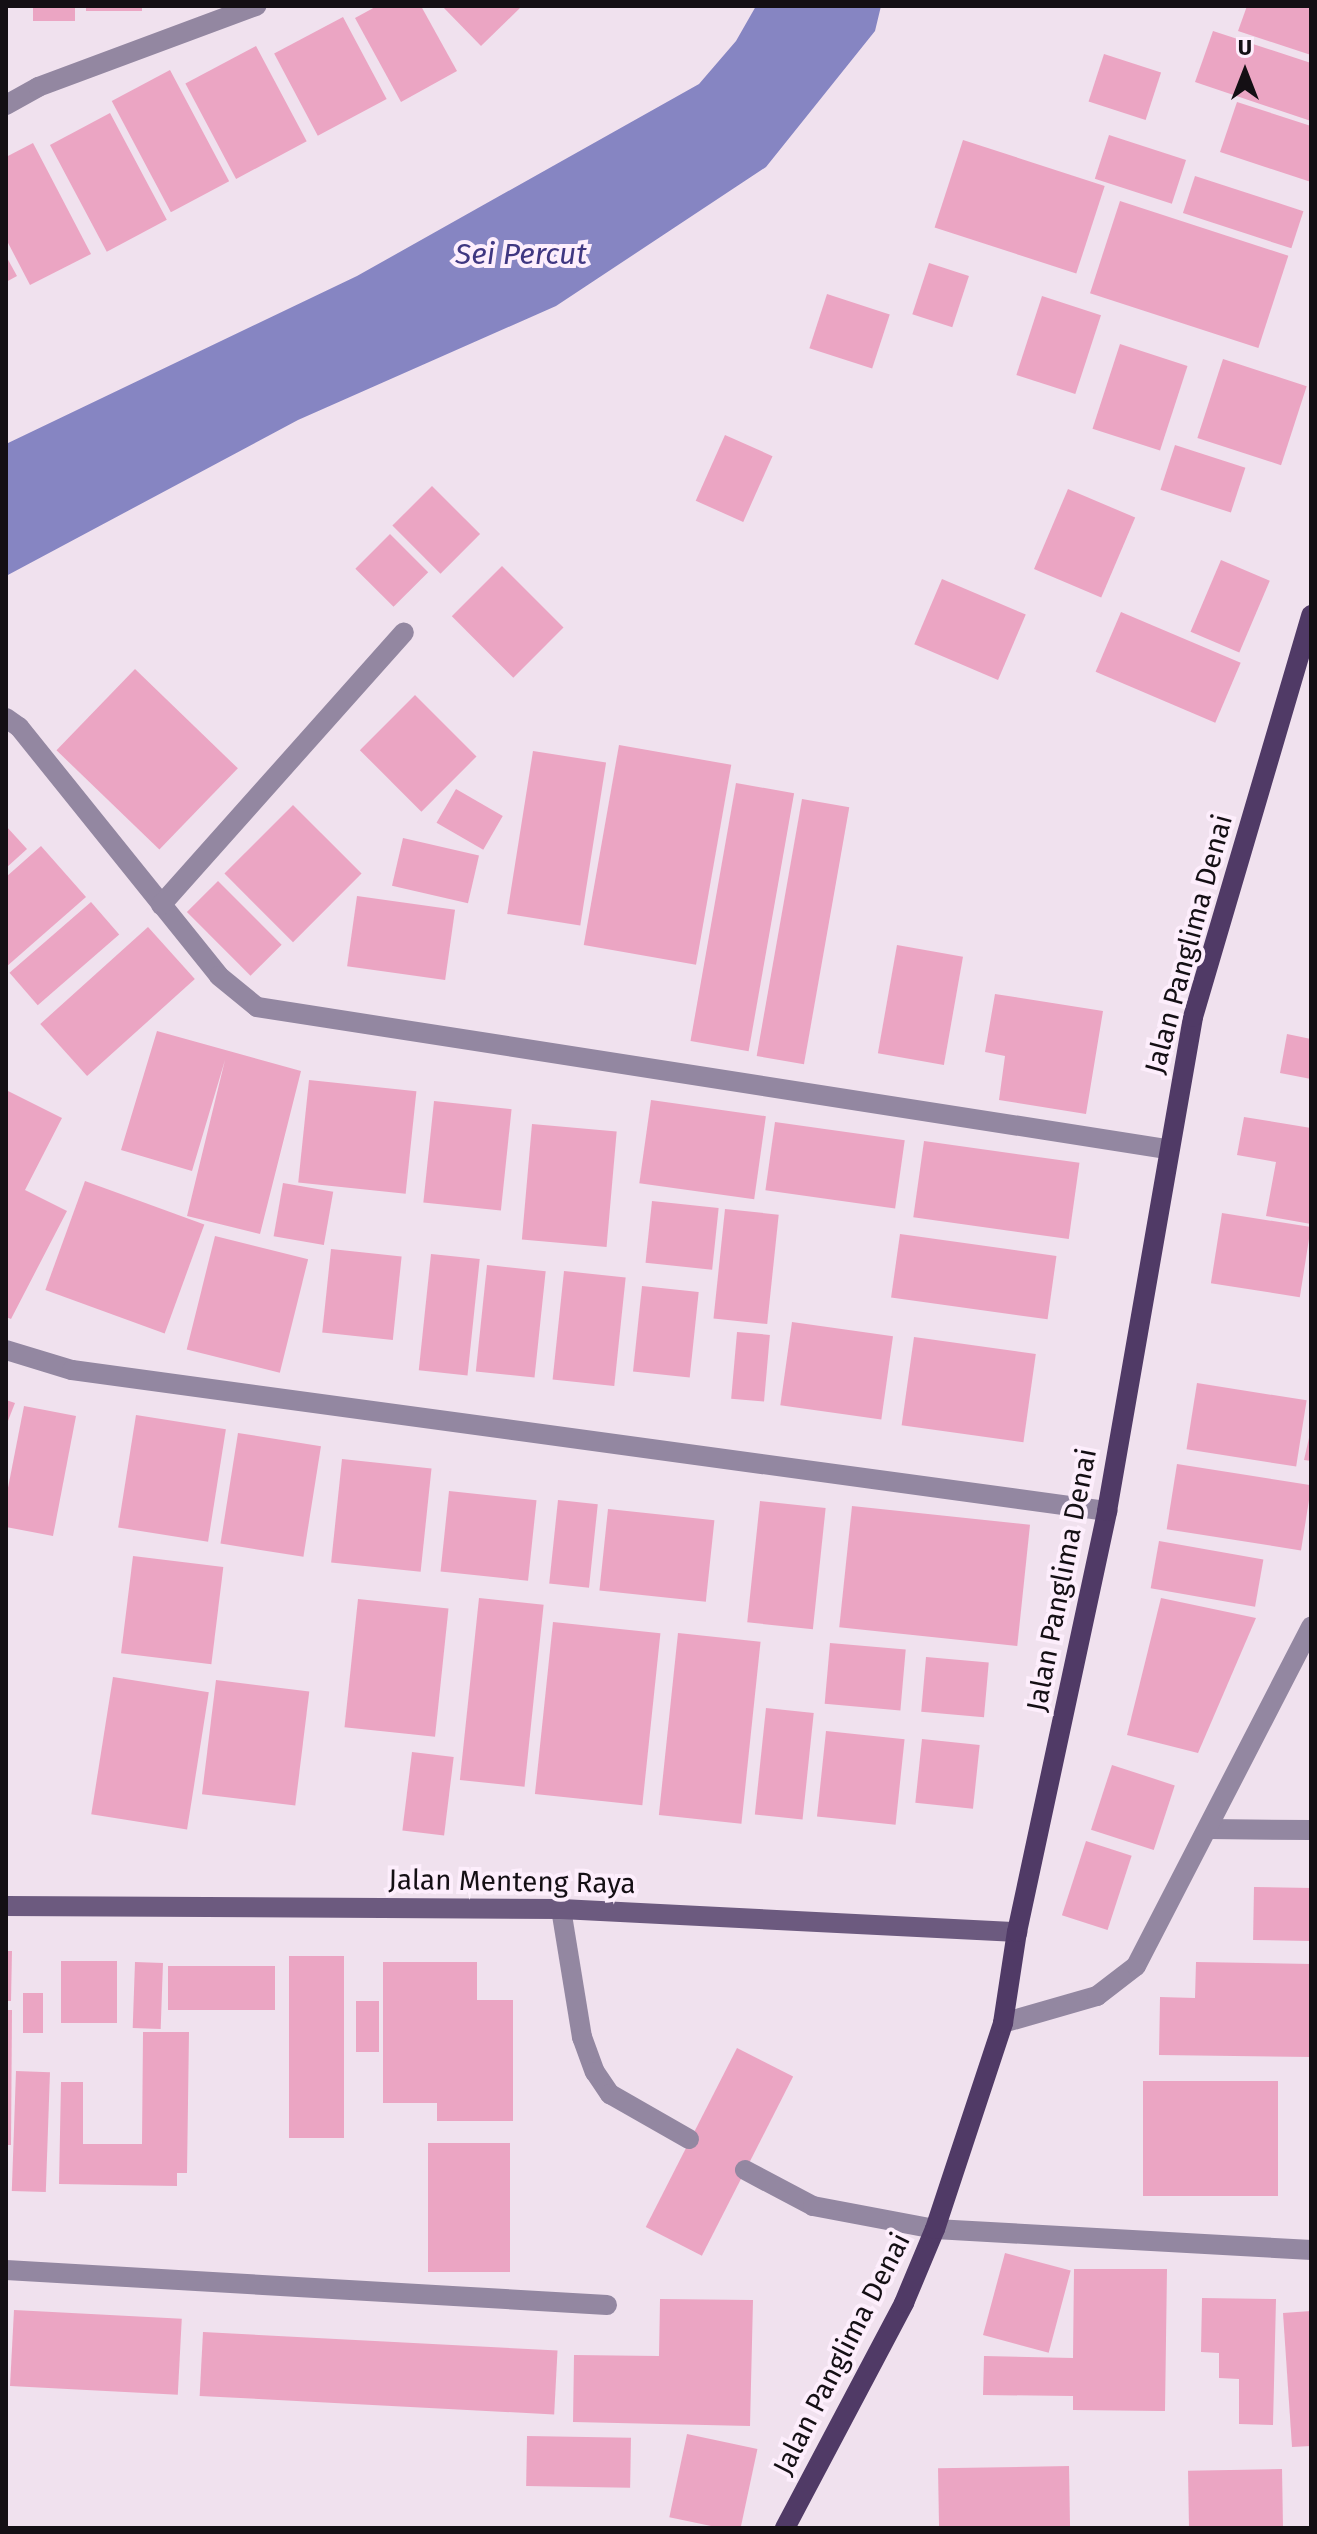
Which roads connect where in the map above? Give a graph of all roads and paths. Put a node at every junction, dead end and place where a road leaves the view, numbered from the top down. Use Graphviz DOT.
graph roads {
  1 [pos="256,6"];
  2 [pos="6,105"];
  3 [pos="1311,615"];
  4 [pos="404,632"];
  5 [pos="6,718"];
  6 [pos="161,905"];
  7 [pos="1167,1149"];
  8 [pos="6,1350"];
  9 [pos="1107,1511"];
  10 [pos="1311,1627"];
  11 [pos="1208,1829"];
  12 [pos="1311,1830"];
  13 [pos="6,1906"];
  14 [pos="561,1909"];
  15 [pos="1017,1932"];
  16 [pos="1003,2023"];
  17 [pos="689,2139"];
  18 [pos="745,2170"];
  19 [pos="935,2229"];
  20 [pos="1311,2250"];
  21 [pos="6,2270"];
  22 [pos="607,2305"];
  23 [pos="785,2528"];
  1 -- 2 [label="street"];
  3 -- 7 [label="main road, Jalan Panglima Denai"];
  4 -- 6 [label="street"];
  5 -- 6 [label="street"];
  6 -- 7 [label="street"];
  7 -- 9 [label="main road, Jalan Panglima Denai"];
  8 -- 9 [label="street"];
  9 -- 15 [label="main road, Jalan Panglima Denai"];
  10 -- 11 [label="street"];
  11 -- 12 [label="street"];
  11 -- 16 [label="street"];
  13 -- 14 [label="street, Jalan Menteng Raya"];
  14 -- 15 [label="street, Jalan Menteng Raya"];
  14 -- 17 [label="street"];
  15 -- 16 [label="main road, Jalan Panglima Denai"];
  16 -- 19 [label="main road, Jalan Panglima Denai"];
  18 -- 19 [label="street"];
  19 -- 20 [label="street"];
  19 -- 23 [label="main road, Jalan Panglima Denai"];
  21 -- 22 [label="street"];
}
